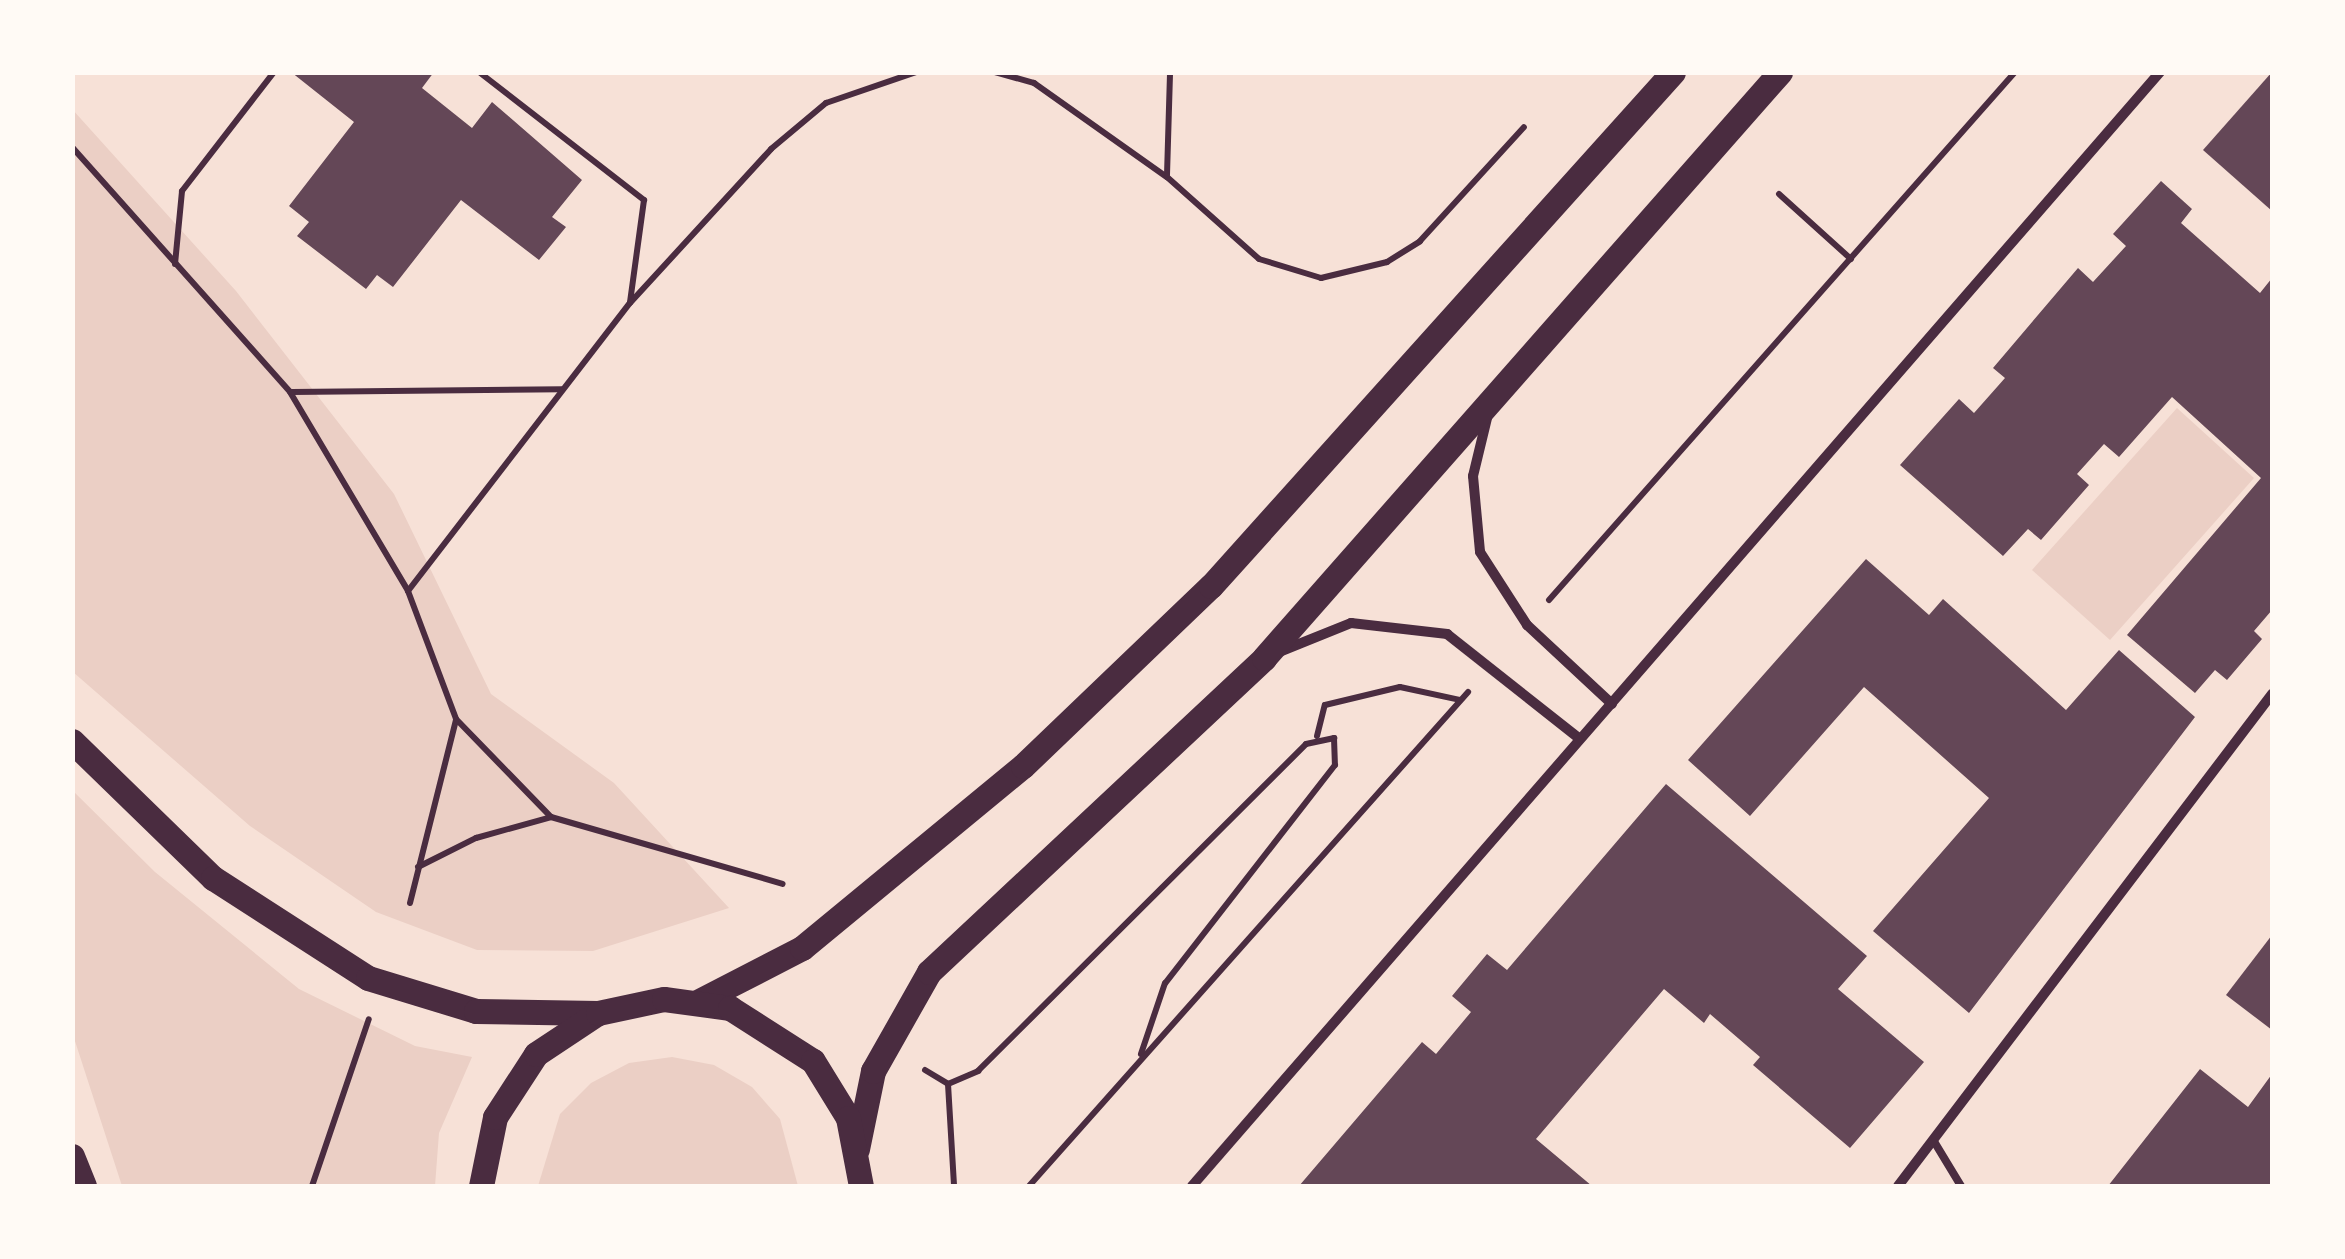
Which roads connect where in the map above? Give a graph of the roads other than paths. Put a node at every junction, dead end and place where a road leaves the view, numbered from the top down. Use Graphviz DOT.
graph roads {
  1 [pos="1672,72"];
  2 [pos="1780,72"];
  3 [pos="2160,72"];
  4 [pos="1490,409"];
  5 [pos="1264,658"];
  6 [pos="2272,694"];
  7 [pos="1612,704"];
  8 [pos="1580,740"];
  9 [pos="72,741"];
  10 [pos="698,1000"];
  11 [pos="598,1014"];
  12 [pos="1935,1143"];
  13 [pos="857,1149"];
  14 [pos="72,1156"];
  15 [pos="84,1186"];
  16 [pos="481,1186"];
  17 [pos="861,1186"];
  18 [pos="1192,1186"];
  19 [pos="1898,1186"];
  20 [pos="1961,1186"];
  1 -- 10 [label="main road"];
  2 -- 4 [label="main road"];
  3 -- 7 [label="street"];
  4 -- 5 [label="main road"];
  4 -- 7 [label="street"];
  5 -- 8 [label="street"];
  5 -- 13 [label="main road"];
  6 -- 12 [label="street"];
  7 -- 8 [label="street"];
  8 -- 18 [label="street"];
  9 -- 11 [label="main road"];
  10 -- 11 [label="main road"];
  10 -- 13 [label="main road"];
  11 -- 16 [label="main road"];
  12 -- 19 [label="street"];
  12 -- 20 [label="lane"];
  13 -- 17 [label="main road"];
  14 -- 15 [label="main road"];
}
